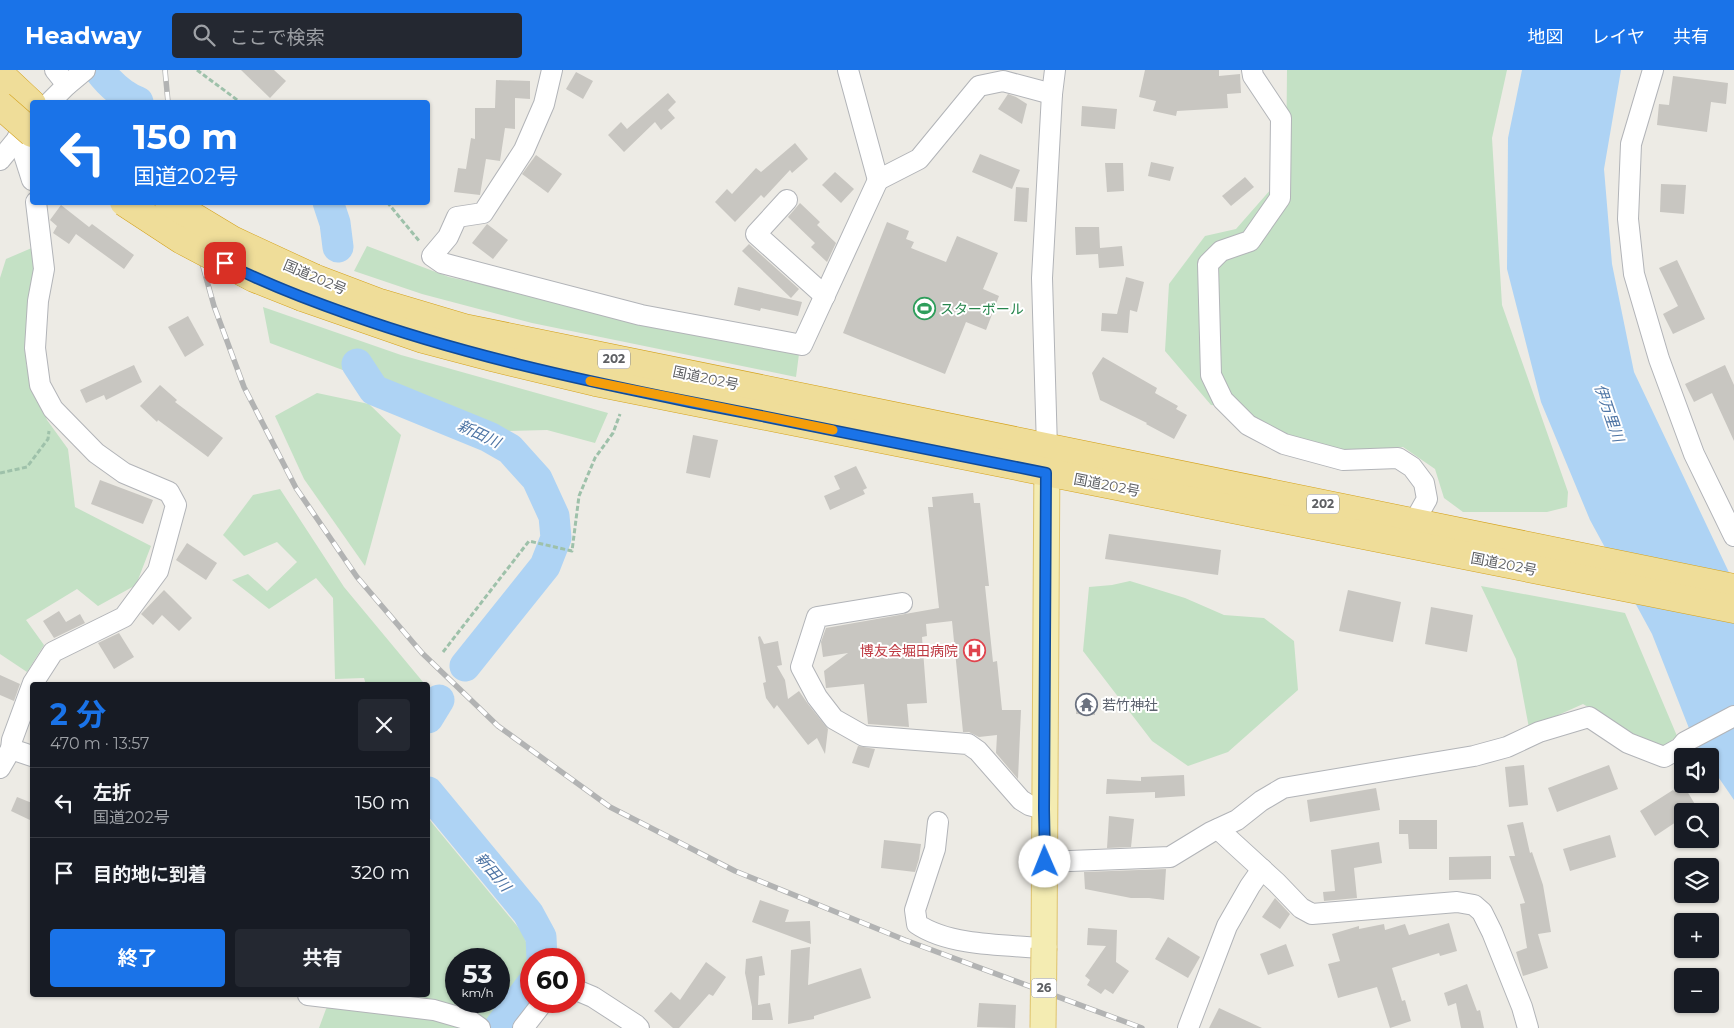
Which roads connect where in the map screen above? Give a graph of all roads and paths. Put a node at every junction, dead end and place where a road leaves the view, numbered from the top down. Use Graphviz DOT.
graph roads {
  1 [pos="197,70"];
  2 [pos="552,70"];
  3 [pos="848,70"];
  4 [pos="1055,70"];
  5 [pos="1252,70"];
  6 [pos="1652,70"];
  7 [pos="0,74"];
  8 [pos="71,75"];
  9 [pos="1052,94"];
  10 [pos="52,100"];
  11 [pos="237,100"];
  12 [pos="30,102"];
  13 [pos="0,105"];
  14 [pos="25,134"];
  15 [pos="0,160"];
  16 [pos="30,167"];
  17 [pos="878,180"];
  18 [pos="787,200"];
  19 [pos="36,205"];
  20 [pos="129,205"];
  21 [pos="174,205"];
  22 [pos="390,205"];
  23 [pos="432,256"];
  24 [pos="308,288"];
  25 [pos="825,296"];
  26 [pos="53,409"];
  27 [pos="620,414"];
  28 [pos="1046,461"];
  29 [pos="0,473"];
  30 [pos="1414,522"];
  31 [pos="1734,536"];
  32 [pos="1734,588"];
  33 [pos="902,603"];
  34 [pos="1734,609"];
  35 [pos="443,652"];
  36 [pos="32,682"];
  37 [pos="30,688"];
  38 [pos="1734,716"];
  39 [pos="11,749"];
  40 [pos="30,755"];
  41 [pos="0,768"];
  42 [pos="1044,809"];
  43 [pos="938,822"];
  44 [pos="1218,829"];
  45 [pos="1045,862"];
  46 [pos="1262,869"];
  47 [pos="1044,948"];
  48 [pos="585,994"];
  49 [pos="325,997"];
  50 [pos="535,1013"];
  51 [pos="474,1024"];
  52 [pos="524,1028"];
  53 [pos="639,1028"];
  54 [pos="1043,1028"];
  55 [pos="1188,1028"];
  56 [pos="1528,1028"];
  1 -- 11 [label="path"];
  2 -- 23 [label="street"];
  3 -- 17 [label="street"];
  4 -- 9 [label="street"];
  5 -- 30 [label="street"];
  6 -- 31 [label="street"];
  7 -- 12 [label="highway"];
  8 -- 10 [label="street"];
  9 -- 17 [label="street"];
  9 -- 28 [label="street"];
  13 -- 14 [label="highway, bridge"];
  14 -- 15 [label="street"];
  14 -- 16 [label="street"];
  17 -- 25 [label="street"];
  18 -- 25 [label="street"];
  19 -- 26 [label="street"];
  20 -- 24 [label="highway, 国道202号 / 202, bridge"];
  21 -- 24 [label="highway, 国道202号 / 202, bridge"];
  22 -- 23 [label="path"];
  23 -- 25 [label="street"];
  24 -- 28 [label="highway, 国道202号 / 202"];
  26 -- 29 [label="path"];
  26 -- 36 [label="street"];
  27 -- 35 [label="path"];
  28 -- 30 [label="highway, 国道202号 / 202"];
  28 -- 34 [label="highway, 国道202号 / 202"];
  28 -- 42 [label="main road, 26"];
  30 -- 32 [label="highway, 国道202号 / 202"];
  33 -- 42 [label="street"];
  37 -- 39 [label="street"];
  38 -- 44 [label="street"];
  39 -- 40 [label="street"];
  39 -- 41 [label="street"];
  42 -- 45 [label="main road, 26"];
  43 -- 47 [label="street"];
  44 -- 45 [label="street"];
  44 -- 46 [label="street"];
  45 -- 47 [label="main road, 26"];
  46 -- 55 [label="street"];
  46 -- 56 [label="street"];
  47 -- 54 [label="main road, 26, bridge"];
  48 -- 53 [label="street"];
  49 -- 51 [label="street"];
  50 -- 52 [label="street"];
}
